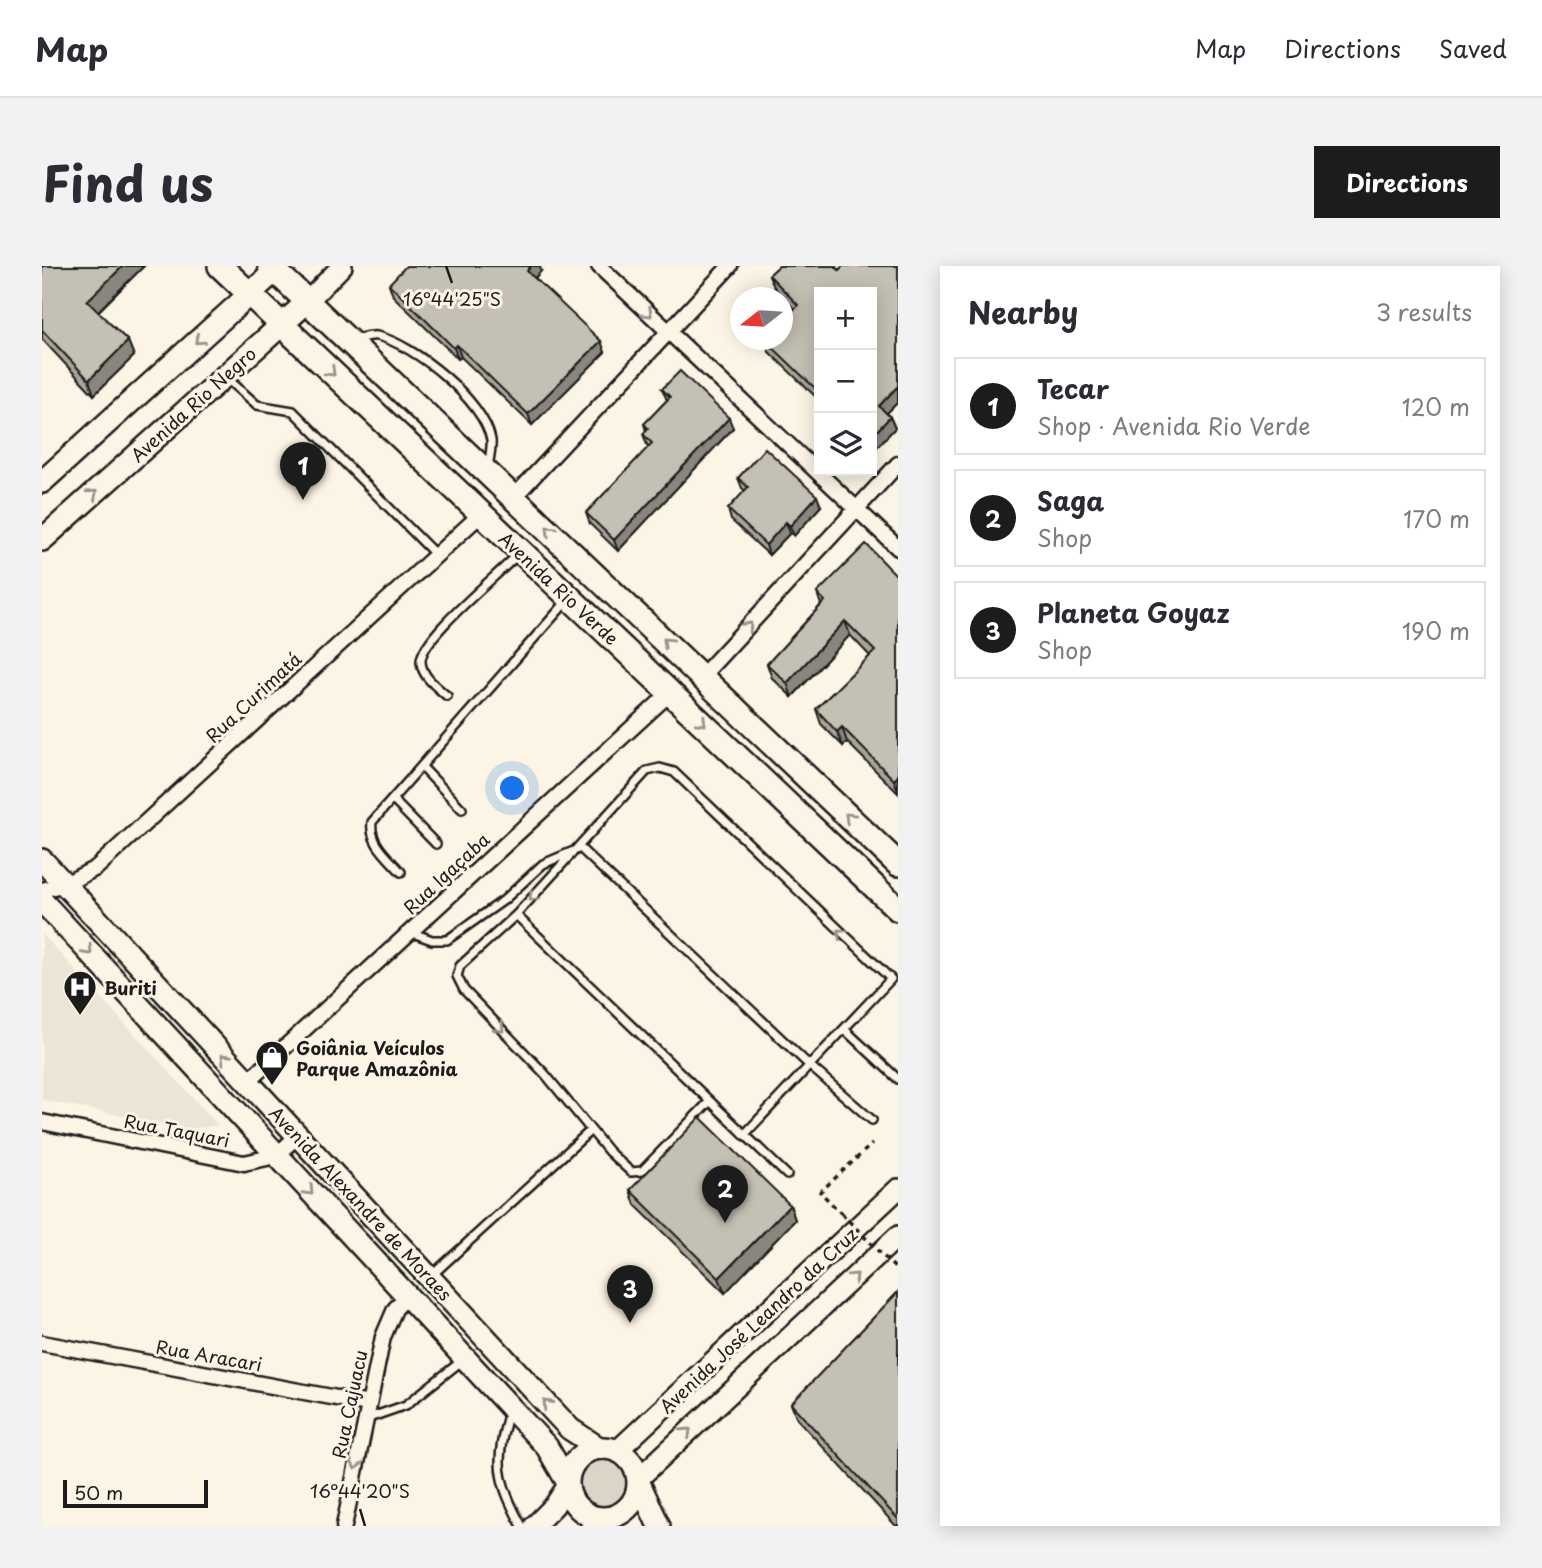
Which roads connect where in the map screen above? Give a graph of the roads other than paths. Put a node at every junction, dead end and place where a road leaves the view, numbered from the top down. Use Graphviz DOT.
graph roads {
  1 [pos="220,266"];
  2 [pos="342,266"];
  3 [pos="599,266"];
  4 [pos="730,266"];
  5 [pos="275,268"];
  6 [pos="250,294"];
  7 [pos="307,302"];
  8 [pos="282,325"];
  9 [pos="668,332"];
  10 [pos="348,340"];
  11 [pos="225,376"];
  12 [pos="898,464"];
  13 [pos="488,472"];
  14 [pos="42,482"];
  15 [pos="514,497"];
  16 [pos="856,508"];
  17 [pos="480,515"];
  18 [pos="42,540"];
  19 [pos="898,548"];
  20 [pos="520,552"];
  21 [pos="436,555"];
  22 [pos="569,598"];
  23 [pos="702,676"];
  24 [pos="671,692"];
  25 [pos="447,696"];
  26 [pos="422,767"];
  27 [pos="393,800"];
  28 [pos="462,809"];
  29 [pos="436,844"];
  30 [pos="580,848"];
  31 [pos="42,860"];
  32 [pos="898,864"];
  33 [pos="401,872"];
  34 [pos="65,884"];
  35 [pos="42,890"];
  36 [pos="42,901"];
  37 [pos="898,909"];
  38 [pos="516,915"];
  39 [pos="410,932"];
  40 [pos="844,1029"];
  41 [pos="809,1065"];
  42 [pos="898,1079"];
  43 [pos="247,1082"];
  44 [pos="710,1101"];
  45 [pos="872,1120"];
  46 [pos="42,1122"];
  47 [pos="590,1130"];
  48 [pos="744,1135"];
  49 [pos="297,1136"];
  50 [pos="276,1156"];
  51 [pos="787,1175"];
  52 [pos="898,1189"];
  53 [pos="898,1236"];
  54 [pos="431,1276"];
  55 [pos="407,1296"];
  56 [pos="42,1343"];
  57 [pos="465,1359"];
  58 [pos="369,1404"];
  59 [pos="510,1407"];
  60 [pos="366,1419"];
  61 [pos="608,1450"];
  62 [pos="638,1480"];
  63 [pos="568,1484"];
  64 [pos="604,1522"];
  65 [pos="344,1526"];
  66 [pos="522,1526"];
  67 [pos="534,1526"];
  68 [pos="659,1526"];
  1 -- 6 [label="main road, Avenida Rio Verde"];
  2 -- 7 [label="street, Avenida Rio Negro"];
  3 -- 9 [label="street, one-way"];
  4 -- 9 [label="street"];
  5 -- 6 [label="main road"];
  5 -- 7 [label="main road, Avenida Rio Verde"];
  6 -- 8 [label="main road, Avenida Rio Verde"];
  6 -- 14 [label="main road, one-way"];
  7 -- 8 [label="main road, Avenida Rio Negro"];
  7 -- 10 [label="main road, Avenida Rio Verde"];
  8 -- 11 [label="main road, Avenida Rio Negro"];
  8 -- 17 [label="main road, Avenida Rio Verde, one-way"];
  9 -- 15 [label="street"];
  9 -- 16 [label="street"];
  10 -- 13 [label="main road, Avenida Rio Verde"];
  10 -- 13 [label="lane"];
  18 -- 11 [label="main road, Avenida Rio Negro, one-way"];
  11 -- 21 [label="lane"];
  12 -- 16 [label="street"];
  13 -- 15 [label="main road, Avenida Rio Verde"];
  23 -- 15 [label="main road, Avenida Rio Verde, one-way"];
  16 -- 19 [label="street"];
  23 -- 16 [label="street, one-way"];
  17 -- 20 [label="main road, Avenida Rio Verde"];
  17 -- 21 [label="street, Rua Curimatá"];
  20 -- 22 [label="main road, Avenida Rio Verde"];
  20 -- 25 [label="lane"];
  21 -- 34 [label="street, Rua Curimatá"];
  22 -- 24 [label="main road, Avenida Rio Verde"];
  22 -- 26 [label="lane"];
  32 -- 23 [label="main road, Avenida Rio Verde, one-way"];
  24 -- 37 [label="main road, Avenida Rio Verde, one-way"];
  24 -- 39 [label="street, Rua Igaçaba"];
  26 -- 27 [label="lane"];
  26 -- 28 [label="lane"];
  27 -- 29 [label="lane"];
  27 -- 33 [label="lane"];
  30 -- 38 [label="lane, one-way"];
  30 -- 39 [label="lane"];
  40 -- 30 [label="lane, one-way"];
  30 -- 41 [label="lane"];
  31 -- 34 [label="main road, Avenida Alexandre de Moraes"];
  34 -- 35 [label="street, Rua Curimatá"];
  43 -- 34 [label="main road, Avenida Alexandre de Moraes, one-way"];
  36 -- 50 [label="main road, Avenida Alexandre de Moraes, one-way"];
  38 -- 44 [label="lane"];
  38 -- 47 [label="lane, one-way"];
  39 -- 43 [label="street, Rua Igaçaba"];
  40 -- 41 [label="lane"];
  40 -- 42 [label="lane"];
  41 -- 45 [label="lane"];
  41 -- 48 [label="lane"];
  43 -- 49 [label="main road, Avenida Alexandre de Moraes"];
  44 -- 47 [label="lane"];
  44 -- 48 [label="lane"];
  46 -- 50 [label="street, Rua Taquari"];
  47 -- 54 [label="lane"];
  48 -- 51 [label="lane"];
  49 -- 50 [label="street"];
  49 -- 54 [label="main road, Avenida Alexandre de Moraes"];
  50 -- 55 [label="main road, Avenida Alexandre de Moraes, one-way"];
  52 -- 61 [label="street, Avenida José Leandro da Cruz"];
  62 -- 53 [label="street, Avenida José Leandro da Cruz, one-way"];
  61 -- 54 [label="main road, Avenida Alexandre de Moraes, one-way"];
  55 -- 57 [label="main road, Avenida Alexandre de Moraes"];
  55 -- 58 [label="street, Rua Cajuacu"];
  56 -- 58 [label="street, Rua Aracari"];
  57 -- 59 [label="main road, Avenida Alexandre de Moraes"];
  57 -- 60 [label="lane"];
  58 -- 60 [label="street, Rua Cajuacu"];
  59 -- 63 [label="main road, Avenida Alexandre de Moraes"];
  59 -- 66 [label="lane"];
  60 -- 65 [label="street, Rua Cajuacu, one-way"];
  61 -- 62 [label="main road"];
  61 -- 63 [label="main road"];
  62 -- 64 [label="main road"];
  62 -- 68 [label="main road"];
  63 -- 64 [label="main road"];
  63 -- 67 [label="street"];
}
